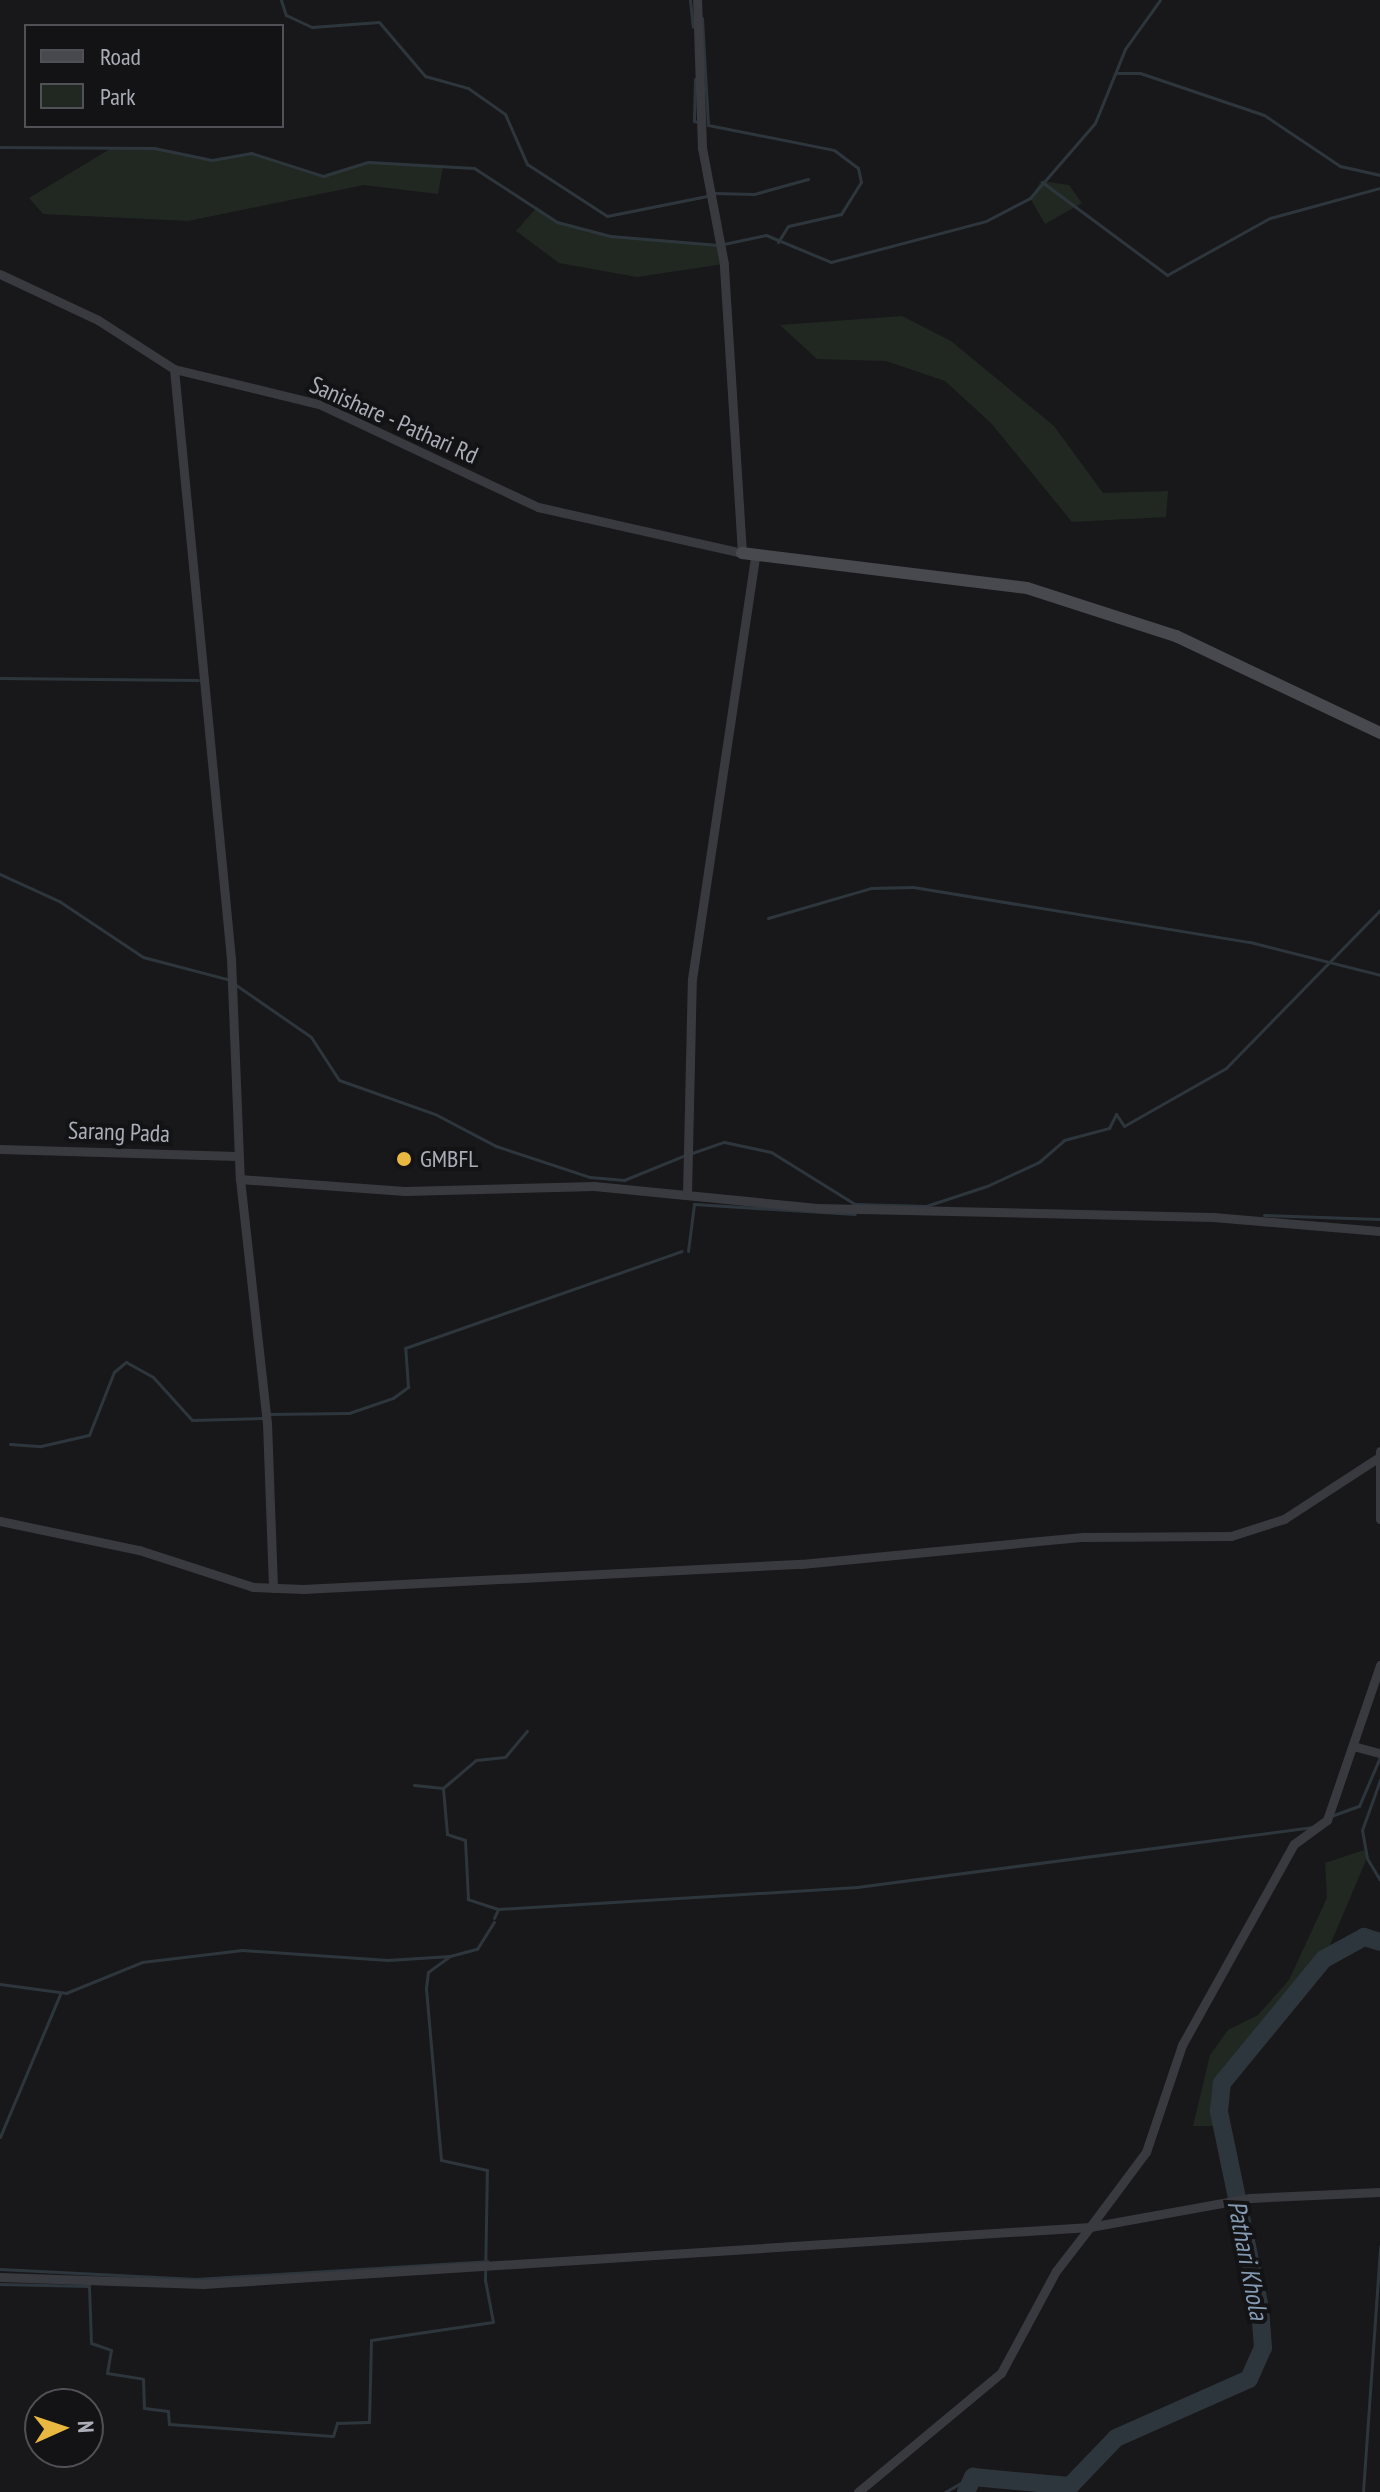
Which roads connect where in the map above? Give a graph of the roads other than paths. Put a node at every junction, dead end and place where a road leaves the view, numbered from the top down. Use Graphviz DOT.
graph roads {
  1 [pos="697,0"];
  2 [pos="0,274"];
  3 [pos="174,369"];
  4 [pos="748,554"];
  5 [pos="1380,733"];
  6 [pos="0,1149"];
  7 [pos="237,1156"];
  8 [pos="240,1179"];
  9 [pos="687,1194"];
  10 [pos="1380,1231"];
  11 [pos="1378,1455"];
  12 [pos="1380,1519"];
  13 [pos="0,1521"];
  14 [pos="273,1588"];
  15 [pos="1380,1665"];
  16 [pos="1353,1746"];
  17 [pos="1380,1753"];
  18 [pos="1380,2192"];
  19 [pos="1090,2227"];
  20 [pos="0,2277"];
  21 [pos="858,2492"];
  1 -- 4 [label="street"];
  2 -- 3 [label="street, Sanishare - Pathari Rd"];
  3 -- 4 [label="street, Sanishare - Pathari Rd"];
  3 -- 7 [label="street"];
  4 -- 5 [label="street"];
  4 -- 9 [label="street"];
  6 -- 7 [label="street, Sarang Pada"];
  7 -- 8 [label="street"];
  8 -- 9 [label="street"];
  8 -- 14 [label="street"];
  9 -- 10 [label="street"];
  11 -- 12 [label="street"];
  11 -- 14 [label="street"];
  13 -- 14 [label="street"];
  15 -- 16 [label="street"];
  16 -- 17 [label="street"];
  16 -- 19 [label="street"];
  18 -- 19 [label="street"];
  19 -- 20 [label="street"];
  19 -- 21 [label="street"];
}
